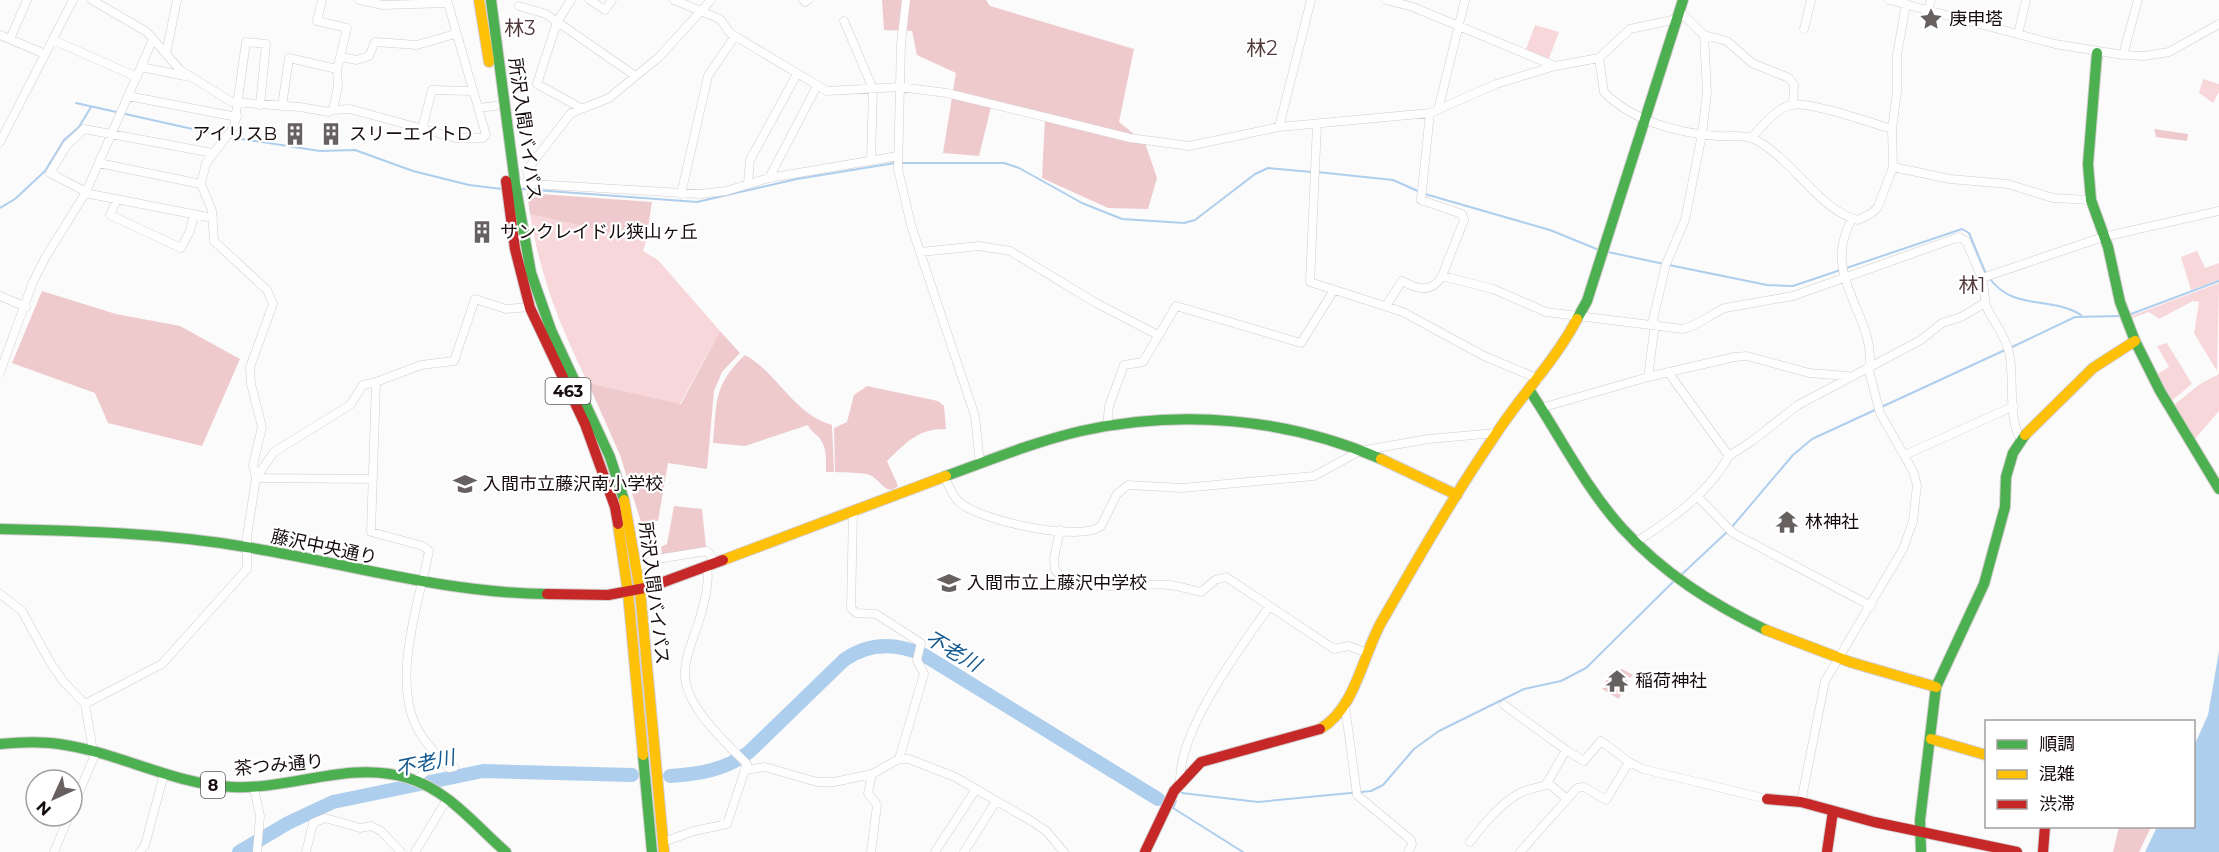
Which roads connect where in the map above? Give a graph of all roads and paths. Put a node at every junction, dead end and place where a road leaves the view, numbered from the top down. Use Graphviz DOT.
graph roads {
  1 [pos="27,0"];
  2 [pos="73,0"];
  3 [pos="92,0"];
  4 [pos="177,0"];
  5 [pos="322,0"];
  6 [pos="359,0"];
  7 [pos="479,0"];
  8 [pos="491,0"];
  9 [pos="571,0"];
  10 [pos="590,0"];
  11 [pos="612,0"];
  12 [pos="674,0"];
  13 [pos="711,0"];
  14 [pos="802,0"];
  15 [pos="808,0"];
  16 [pos="906,0"];
  17 [pos="1311,0"];
  18 [pos="1386,0"];
  19 [pos="1465,0"];
  20 [pos="1811,0"];
  21 [pos="1890,0"];
  22 [pos="1931,0"];
  23 [pos="2026,0"];
  24 [pos="2138,0"];
  25 [pos="448,2"];
  26 [pos="1906,4"];
  27 [pos="519,6"];
  28 [pos="1680,10"];
  29 [pos="1928,10"];
  30 [pos="701,11"];
  31 [pos="844,21"];
  32 [pos="557,22"];
  33 [pos="2219,24"];
  34 [pos="1459,26"];
  35 [pos="1804,29"];
  36 [pos="455,34"];
  37 [pos="2018,34"];
  38 [pos="0,35"];
  39 [pos="1704,35"];
  40 [pos="735,36"];
  41 [pos="10,39"];
  42 [pos="153,39"];
  43 [pos="53,40"];
  44 [pos="2097,52"];
  45 [pos="45,54"];
  46 [pos="166,54"];
  47 [pos="2123,55"];
  48 [pos="340,57"];
  49 [pos="1599,58"];
  50 [pos="1555,66"];
  51 [pos="141,67"];
  52 [pos="337,69"];
  53 [pos="797,74"];
  54 [pos="634,75"];
  55 [pos="136,77"];
  56 [pos="192,78"];
  57 [pos="817,86"];
  58 [pos="900,87"];
  59 [pos="873,89"];
  60 [pos="472,91"];
  61 [pos="128,96"];
  62 [pos="239,104"];
  63 [pos="260,105"];
  64 [pos="1793,105"];
  65 [pos="282,106"];
  66 [pos="495,106"];
  67 [pos="579,107"];
  68 [pos="478,108"];
  69 [pos="333,110"];
  70 [pos="1434,112"];
  71 [pos="237,117"];
  72 [pos="1645,121"];
  73 [pos="1317,125"];
  74 [pos="1279,127"];
  75 [pos="422,129"];
  76 [pos="1892,129"];
  77 [pos="112,134"];
  78 [pos="1702,134"];
  79 [pos="1750,138"];
  80 [pos="0,142"];
  81 [pos="213,153"];
  82 [pos="898,156"];
  83 [pos="870,159"];
  84 [pos="99,163"];
  85 [pos="1893,167"];
  86 [pos="769,178"];
  87 [pos="748,183"];
  88 [pos="201,184"];
  89 [pos="529,184"];
  90 [pos="512,186"];
  91 [pos="86,192"];
  92 [pos="681,194"];
  93 [pos="117,199"];
  94 [pos="2091,200"];
  95 [pos="2218,213"];
  96 [pos="195,215"];
  97 [pos="213,218"];
  98 [pos="1852,219"];
  99 [pos="2103,237"];
  100 [pos="921,252"];
  101 [pos="1442,276"];
  102 [pos="1845,277"];
  103 [pos="1982,278"];
  104 [pos="1334,290"];
  105 [pos="0,296"];
  106 [pos="1985,303"];
  107 [pos="541,304"];
  108 [pos="1386,306"];
  109 [pos="26,307"];
  110 [pos="530,308"];
  111 [pos="1579,318"];
  112 [pos="1653,324"];
  113 [pos="1158,335"];
  114 [pos="2135,341"];
  115 [pos="1869,366"];
  116 [pos="0,372"];
  117 [pos="1668,372"];
  118 [pos="1849,376"];
  119 [pos="1648,377"];
  120 [pos="1539,379"];
  121 [pos="376,382"];
  122 [pos="1530,391"];
  123 [pos="2014,406"];
  124 [pos="1541,408"];
  125 [pos="1107,427"];
  126 [pos="1496,433"];
  127 [pos="2021,440"];
  128 [pos="1360,451"];
  129 [pos="1905,455"];
  130 [pos="1729,456"];
  131 [pos="980,464"];
  132 [pos="256,478"];
  133 [pos="945,478"];
  134 [pos="371,479"];
  135 [pos="2219,489"];
  136 [pos="1457,495"];
  137 [pos="1697,496"];
  138 [pos="853,512"];
  139 [pos="0,529"];
  140 [pos="1060,530"];
  141 [pos="1636,542"];
  142 [pos="248,547"];
  143 [pos="712,565"];
  144 [pos="637,567"];
  145 [pos="422,583"];
  146 [pos="640,590"];
  147 [pos="628,592"];
  148 [pos="0,594"];
  149 [pos="1871,606"];
  150 [pos="1269,607"];
  151 [pos="1367,653"];
  152 [pos="1838,660"];
  153 [pos="1936,687"];
  154 [pos="85,704"];
  155 [pos="1504,705"];
  156 [pos="1346,706"];
  157 [pos="1931,739"];
  158 [pos="0,744"];
  159 [pos="1566,750"];
  160 [pos="94,751"];
  161 [pos="1985,755"];
  162 [pos="440,758"];
  163 [pos="899,759"];
  164 [pos="650,760"];
  165 [pos="1629,762"];
  166 [pos="746,767"];
  167 [pos="454,768"];
  168 [pos="164,774"];
  169 [pos="872,774"];
  170 [pos="416,780"];
  171 [pos="1180,780"];
  172 [pos="84,781"];
  173 [pos="1547,782"];
  174 [pos="254,788"];
  175 [pos="976,789"];
  176 [pos="1567,799"];
  177 [pos="1767,800"];
  178 [pos="446,801"];
  179 [pos="1801,802"];
  180 [pos="995,803"];
  181 [pos="1833,811"];
  182 [pos="64,828"];
  183 [pos="2045,828"];
  184 [pos="1921,830"];
  185 [pos="1470,842"];
  186 [pos="664,847"];
  187 [pos="258,849"];
  188 [pos="500,850"];
  189 [pos="54,852"];
  190 [pos="140,852"];
  191 [pos="306,852"];
  192 [pos="401,852"];
  193 [pos="415,852"];
  194 [pos="651,852"];
  195 [pos="871,852"];
  196 [pos="934,852"];
  197 [pos="964,852"];
  198 [pos="1064,852"];
  199 [pos="1145,852"];
  200 [pos="1408,852"];
  201 [pos="1520,852"];
  202 [pos="1827,852"];
  203 [pos="1921,852"];
  204 [pos="2018,852"];
  205 [pos="2043,852"];
  1 -- 41 [label="street"];
  2 -- 43 [label="street"];
  3 -- 42 [label="street"];
  4 -- 46 [label="street"];
  5 -- 48 [label="street"];
  6 -- 25 [label="street"];
  7 -- 66 [label="main road, 所沢入間バイパス / 463"];
  8 -- 90 [label="main road, 所沢入間バイパス / 463"];
  9 -- 32 [label="street"];
  10 -- 11 [label="street"];
  12 -- 30 [label="street"];
  13 -- 30 [label="street"];
  14 -- 15 [label="street"];
  16 -- 58 [label="street"];
  17 -- 74 [label="street"];
  18 -- 34 [label="street"];
  19 -- 34 [label="street"];
  20 -- 35 [label="street"];
  21 -- 26 [label="street"];
  22 -- 29 [label="street"];
  23 -- 37 [label="street"];
  24 -- 47 [label="street"];
  25 -- 36 [label="street"];
  26 -- 29 [label="street"];
  26 -- 76 [label="street"];
  27 -- 32 [label="street"];
  28 -- 39 [label="street"];
  28 -- 49 [label="street"];
  28 -- 72 [label="main road"];
  29 -- 37 [label="street"];
  30 -- 40 [label="street"];
  30 -- 54 [label="street"];
  31 -- 59 [label="street"];
  32 -- 54 [label="street"];
  32 -- 67 [label="street"];
  33 -- 47 [label="street"];
  34 -- 50 [label="street"];
  34 -- 70 [label="street"];
  36 -- 48 [label="street"];
  36 -- 60 [label="street"];
  37 -- 44 [label="street"];
  38 -- 41 [label="street"];
  39 -- 64 [label="street"];
  39 -- 78 [label="street"];
  40 -- 53 [label="street"];
  40 -- 92 [label="street"];
  41 -- 45 [label="street"];
  42 -- 46 [label="street"];
  42 -- 51 [label="street"];
  43 -- 45 [label="street"];
  43 -- 55 [label="street"];
  44 -- 47 [label="street"];
  44 -- 94 [label="main road"];
  45 -- 80 [label="street"];
  46 -- 56 [label="street"];
  48 -- 52 [label="street"];
  49 -- 50 [label="street"];
  49 -- 72 [label="street"];
  50 -- 70 [label="street"];
  51 -- 55 [label="street"];
  51 -- 56 [label="street"];
  52 -- 65 [label="street"];
  52 -- 69 [label="street"];
  53 -- 57 [label="street"];
  53 -- 87 [label="street"];
  54 -- 67 [label="street"];
  55 -- 61 [label="street"];
  56 -- 62 [label="street"];
  57 -- 59 [label="street"];
  57 -- 86 [label="street"];
  58 -- 59 [label="street"];
  58 -- 74 [label="street"];
  58 -- 82 [label="street"];
  59 -- 83 [label="street"];
  60 -- 68 [label="street"];
  60 -- 75 [label="street"];
  61 -- 71 [label="street"];
  61 -- 77 [label="street"];
  62 -- 63 [label="street"];
  62 -- 63 [label="street"];
  62 -- 71 [label="street"];
  63 -- 65 [label="street"];
  64 -- 76 [label="street"];
  64 -- 79 [label="street"];
  65 -- 69 [label="street"];
  66 -- 68 [label="street"];
  66 -- 90 [label="main road, 所沢入間バイパス / 463"];
  67 -- 89 [label="street"];
  68 -- 75 [label="street"];
  69 -- 75 [label="street"];
  70 -- 73 [label="street"];
  70 -- 101 [label="street"];
  71 -- 81 [label="street"];
  72 -- 78 [label="street"];
  72 -- 111 [label="main road"];
  73 -- 74 [label="street"];
  73 -- 104 [label="street"];
  76 -- 85 [label="street"];
  77 -- 81 [label="street"];
  77 -- 84 [label="street"];
  77 -- 91 [label="street"];
  78 -- 79 [label="street"];
  78 -- 112 [label="street"];
  79 -- 98 [label="street"];
  81 -- 88 [label="street"];
  82 -- 83 [label="street"];
  82 -- 100 [label="street"];
  83 -- 86 [label="street"];
  84 -- 88 [label="street"];
  84 -- 91 [label="street"];
  85 -- 94 [label="street"];
  85 -- 98 [label="street"];
  86 -- 87 [label="street"];
  87 -- 92 [label="street"];
  88 -- 97 [label="street"];
  89 -- 90 [label="street"];
  89 -- 92 [label="street"];
  90 -- 107 [label="main road, 所沢入間バイパス / 463"];
  90 -- 110 [label="main road, 所沢入間バイパス / 463"];
  91 -- 93 [label="street"];
  91 -- 109 [label="street"];
  93 -- 96 [label="street"];
  93 -- 96 [label="street"];
  94 -- 99 [label="main road"];
  95 -- 99 [label="street"];
  96 -- 97 [label="street"];
  97 -- 132 [label="street"];
  98 -- 102 [label="street"];
  99 -- 103 [label="street"];
  99 -- 114 [label="main road"];
  100 -- 113 [label="street"];
  100 -- 131 [label="street"];
  101 -- 108 [label="street"];
  101 -- 111 [label="street"];
  102 -- 103 [label="street"];
  102 -- 112 [label="street"];
  102 -- 115 [label="street"];
  103 -- 106 [label="street"];
  104 -- 108 [label="street"];
  104 -- 113 [label="street"];
  105 -- 109 [label="street"];
  106 -- 115 [label="street"];
  106 -- 123 [label="street"];
  107 -- 110 [label="street"];
  107 -- 144 [label="main road, 所沢入間バイパス / 463"];
  108 -- 120 [label="street"];
  109 -- 116 [label="street"];
  110 -- 121 [label="street"];
  110 -- 147 [label="main road, 所沢入間バイパス / 463"];
  111 -- 112 [label="street"];
  111 -- 120 [label="main road"];
  112 -- 119 [label="street"];
  113 -- 125 [label="street"];
  114 -- 127 [label="main road"];
  114 -- 135 [label="main road"];
  115 -- 118 [label="street"];
  115 -- 129 [label="street"];
  117 -- 118 [label="street"];
  117 -- 119 [label="street"];
  117 -- 130 [label="street"];
  118 -- 130 [label="street"];
  119 -- 124 [label="street"];
  120 -- 122 [label="main road"];
  121 -- 132 [label="street"];
  121 -- 134 [label="street"];
  122 -- 124 [label="main road"];
  122 -- 126 [label="main road"];
  123 -- 127 [label="street"];
  123 -- 129 [label="street"];
  124 -- 141 [label="main road"];
  125 -- 128 [label="main road, 藤沢中央通り"];
  125 -- 131 [label="main road, 藤沢中央通り"];
  126 -- 128 [label="street"];
  126 -- 136 [label="main road"];
  127 -- 153 [label="main road"];
  128 -- 136 [label="main road, 藤沢中央通り"];
  128 -- 140 [label="street"];
  129 -- 149 [label="street"];
  130 -- 137 [label="street"];
  131 -- 133 [label="main road, 藤沢中央通り"];
  132 -- 134 [label="street"];
  132 -- 142 [label="street"];
  133 -- 138 [label="main road, 藤沢中央通り"];
  133 -- 140 [label="street"];
  134 -- 145 [label="street"];
  136 -- 151 [label="main road"];
  137 -- 141 [label="street"];
  137 -- 149 [label="street"];
  138 -- 143 [label="main road, 藤沢中央通り"];
  138 -- 163 [label="street"];
  139 -- 142 [label="main road, 藤沢中央通り"];
  140 -- 150 [label="street"];
  141 -- 152 [label="main road"];
  142 -- 145 [label="main road, 藤沢中央通り"];
  142 -- 154 [label="street"];
  143 -- 144 [label="street"];
  143 -- 146 [label="main road, 藤沢中央通り"];
  143 -- 166 [label="street"];
  144 -- 146 [label="main road, 所沢入間バイパス / 463"];
  145 -- 147 [label="main road, 藤沢中央通り"];
  145 -- 162 [label="street"];
  146 -- 147 [label="main road, 藤沢中央通り"];
  146 -- 164 [label="main road, 所沢入間バイパス / 463"];
  147 -- 164 [label="main road, 所沢入間バイパス / 463"];
  148 -- 154 [label="street"];
  149 -- 152 [label="street"];
  150 -- 151 [label="street"];
  150 -- 171 [label="street"];
  151 -- 156 [label="main road"];
  152 -- 153 [label="main road"];
  152 -- 179 [label="street"];
  153 -- 157 [label="main road"];
  154 -- 160 [label="street"];
  155 -- 159 [label="street"];
  156 -- 171 [label="main road"];
  156 -- 200 [label="street"];
  157 -- 161 [label="main road"];
  157 -- 184 [label="main road"];
  158 -- 160 [label="main road, 茶つみ通り / 8"];
  159 -- 165 [label="street"];
  159 -- 173 [label="street"];
  160 -- 168 [label="main road, 茶つみ通り / 8"];
  160 -- 172 [label="street"];
  162 -- 167 [label="street"];
  162 -- 170 [label="street"];
  163 -- 169 [label="street"];
  163 -- 175 [label="street"];
  164 -- 186 [label="main road, 所沢入間バイパス / 463"];
  164 -- 194 [label="main road, 所沢入間バイパス / 463"];
  165 -- 176 [label="street"];
  165 -- 177 [label="street"];
  166 -- 169 [label="street"];
  166 -- 186 [label="street"];
  168 -- 174 [label="main road, 茶つみ通り / 8"];
  168 -- 190 [label="street"];
  169 -- 195 [label="street"];
  170 -- 174 [label="main road, 茶つみ通り / 8"];
  170 -- 178 [label="main road, 茶つみ通り / 8"];
  171 -- 199 [label="main road"];
  173 -- 176 [label="street"];
  173 -- 185 [label="street"];
  174 -- 187 [label="street"];
  175 -- 180 [label="street"];
  175 -- 196 [label="street"];
  176 -- 201 [label="street"];
  177 -- 179 [label="main road"];
  178 -- 188 [label="main road, 茶つみ通り / 8"];
  178 -- 193 [label="street"];
  179 -- 181 [label="main road"];
  180 -- 197 [label="street"];
  180 -- 198 [label="street"];
  181 -- 184 [label="main road"];
  181 -- 202 [label="main road"];
  182 -- 189 [label="street"];
  183 -- 205 [label="main road"];
  184 -- 203 [label="main road"];
  184 -- 204 [label="main road"];
  191 -- 192 [label="street"];
}
